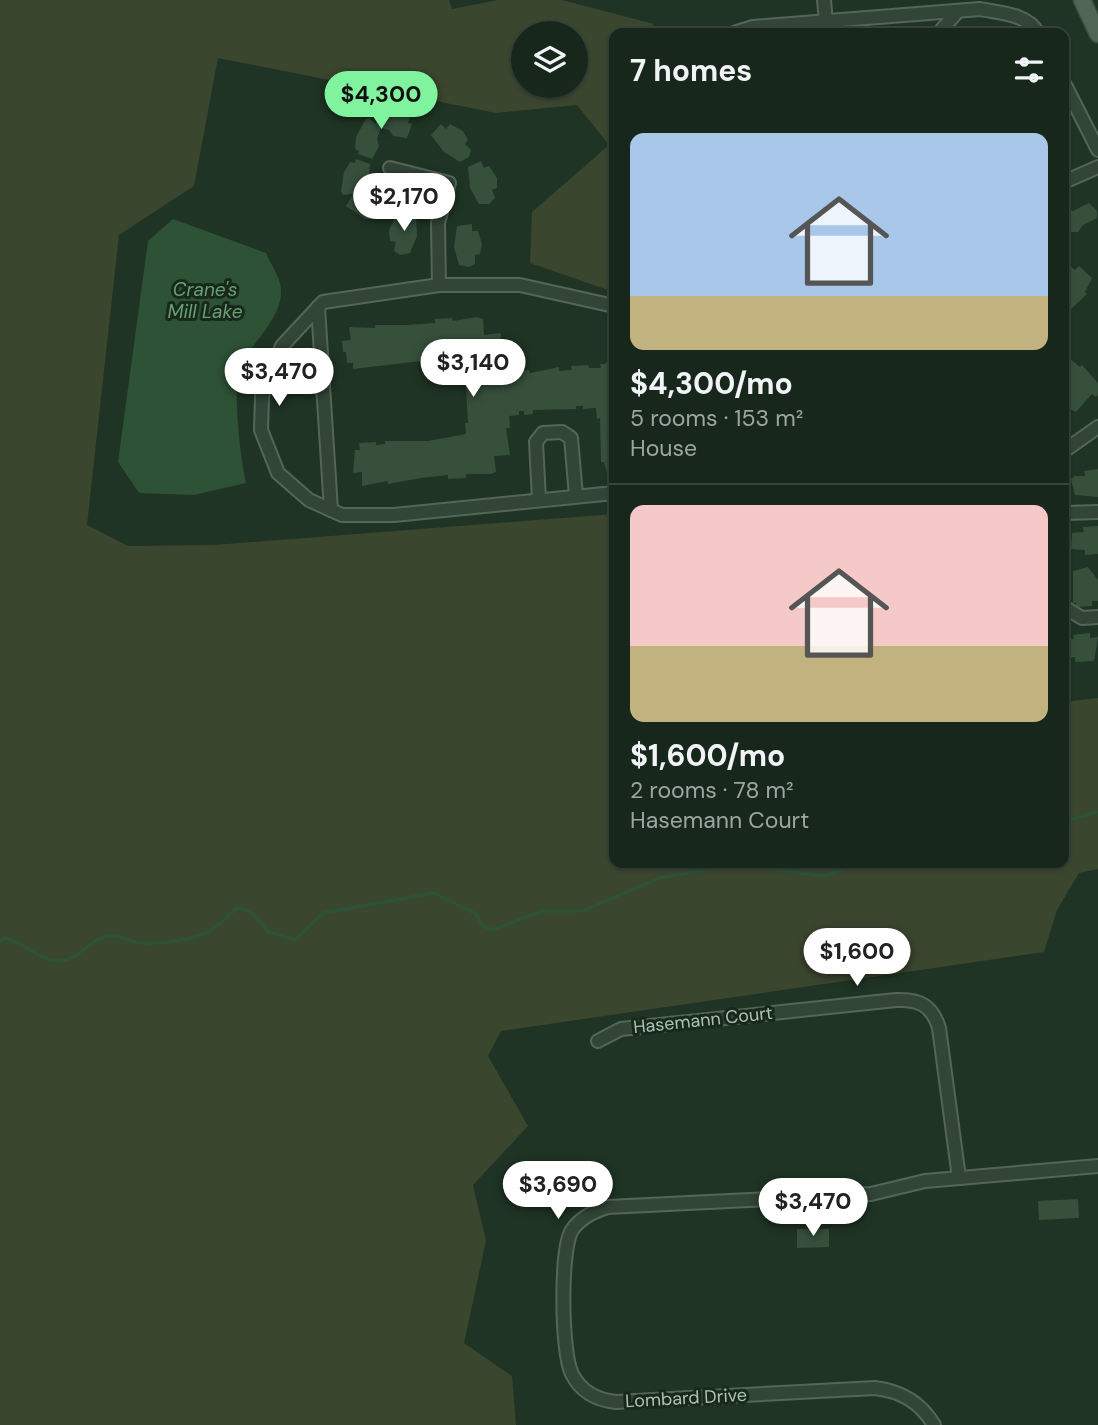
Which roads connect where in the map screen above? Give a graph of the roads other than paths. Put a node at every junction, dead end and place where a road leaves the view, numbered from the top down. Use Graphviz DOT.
graph roads {
  1 [pos="824,0"];
  2 [pos="1082,0"];
  3 [pos="957,12"];
  4 [pos="831,26"];
  5 [pos="750,28"];
  6 [pos="943,28"];
  7 [pos="1035,28"];
  8 [pos="1098,34"];
  9 [pos="1069,93"];
  10 [pos="1098,150"];
  11 [pos="1098,167"];
  12 [pos="390,168"];
  13 [pos="1069,180"];
  14 [pos="439,285"];
  15 [pos="609,305"];
  16 [pos="318,307"];
  17 [pos="1098,427"];
  18 [pos="1069,447"];
  19 [pos="609,493"];
  20 [pos="576,496"];
  21 [pos="538,500"];
  22 [pos="331,510"];
  23 [pos="1098,512"];
  24 [pos="1069,513"];
  25 [pos="1069,610"];
  26 [pos="1098,617"];
  27 [pos="598,1041"];
  28 [pos="1098,1166"];
  29 [pos="959,1178"];
  30 [pos="934,1425"];
  1 -- 4 [label="street"];
  2 -- 8 [label="main road"];
  3 -- 4 [label="street"];
  3 -- 6 [label="street"];
  3 -- 7 [label="street"];
  4 -- 5 [label="street"];
  9 -- 10 [label="street"];
  11 -- 13 [label="street"];
  12 -- 14 [label="street"];
  14 -- 15 [label="street"];
  14 -- 16 [label="street"];
  16 -- 22 [label="street"];
  16 -- 22 [label="street"];
  17 -- 18 [label="street"];
  19 -- 20 [label="street"];
  20 -- 21 [label="street"];
  20 -- 21 [label="street"];
  21 -- 22 [label="street"];
  23 -- 24 [label="street"];
  25 -- 26 [label="street"];
  27 -- 29 [label="street, Hasemann Court"];
  28 -- 29 [label="street, Lombard Drive"];
  29 -- 30 [label="street, Lombard Drive"];
}
